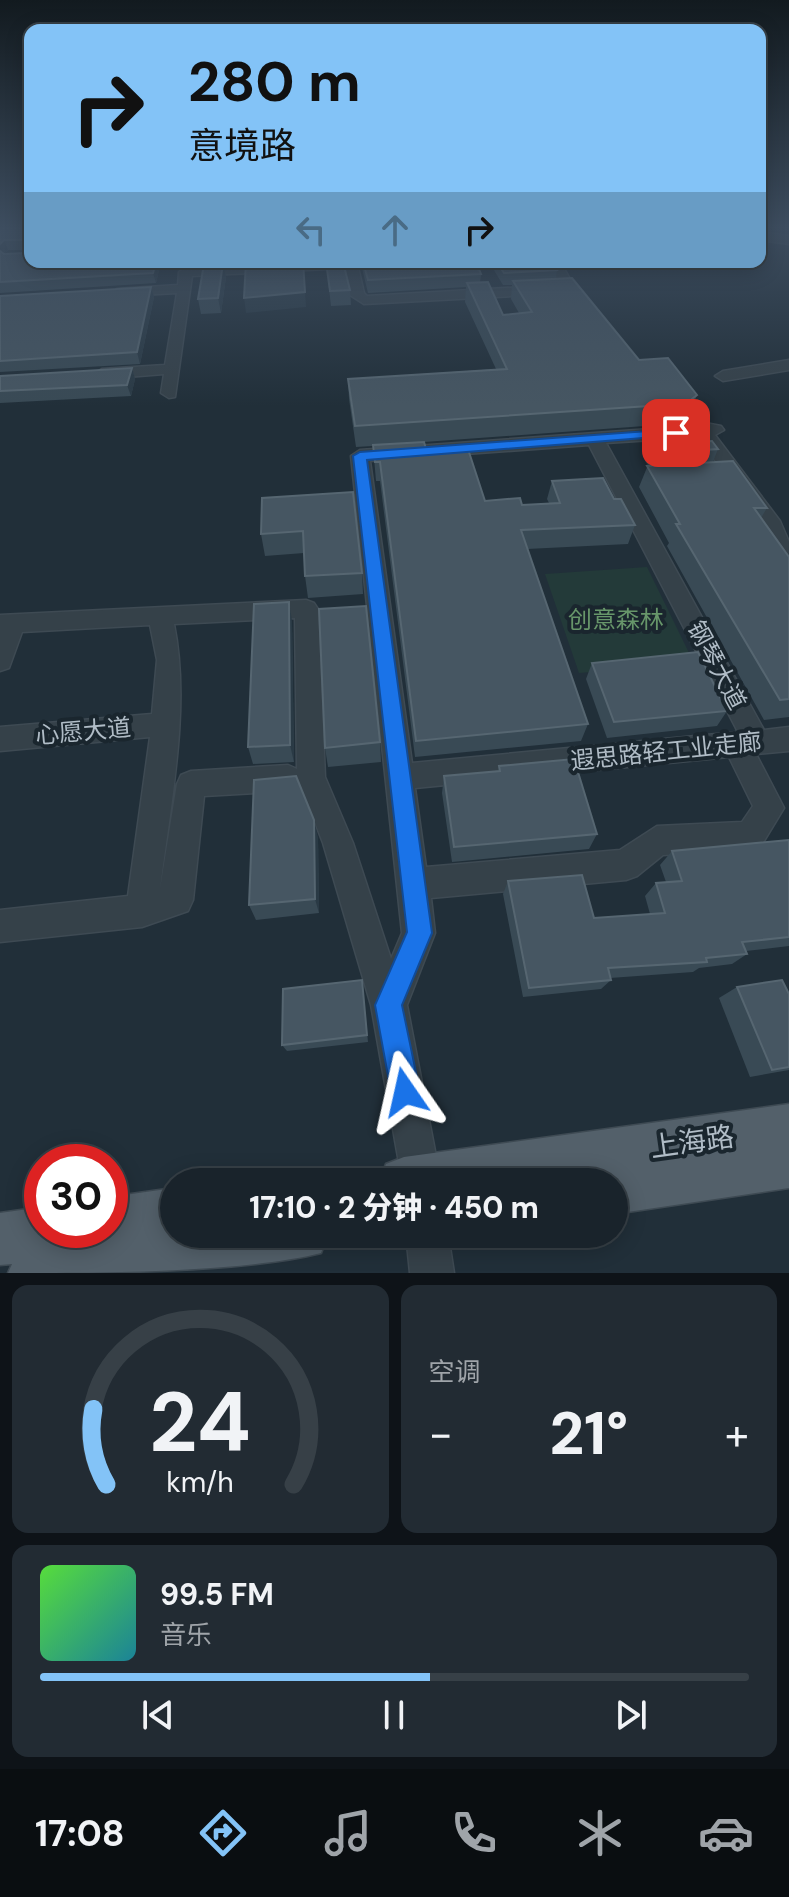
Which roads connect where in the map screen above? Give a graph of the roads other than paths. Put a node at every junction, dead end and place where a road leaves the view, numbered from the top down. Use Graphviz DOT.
graph roads {
  1 [pos="357,287"];
  2 [pos="568,287"];
  3 [pos="184,289"];
  4 [pos="108,292"];
  5 [pos="789,365"];
  6 [pos="172,369"];
  7 [pos="78,375"];
  8 [pos="723,376"];
  9 [pos="169,393"];
  10 [pos="595,439"];
  11 [pos="734,473"];
  12 [pos="705,475"];
  13 [pos="780,518"];
  14 [pos="789,569"];
  15 [pos="160,614"];
  16 [pos="343,614"];
  17 [pos="6,624"];
  18 [pos="0,661"];
  19 [pos="165,724"];
  20 [pos="0,739"];
  21 [pos="789,739"];
  22 [pos="747,743"];
  23 [pos="311,777"];
  24 [pos="400,777"];
  25 [pos="413,884"];
  26 [pos="142,911"];
  27 [pos="0,926"];
  28 [pos="389,1005"];
  29 [pos="789,1128"];
  30 [pos="789,1163"];
  31 [pos="411,1168"];
  32 [pos="505,1168"];
  33 [pos="628,1187"];
  34 [pos="160,1216"];
  35 [pos="128,1220"];
  36 [pos="24,1236"];
  37 [pos="0,1239"];
  38 [pos="206,1248"];
  39 [pos="429,1248"];
  40 [pos="35,1273"];
  41 [pos="432,1273"];
  1 -- 2 [label="street"];
  3 -- 4 [label="street"];
  3 -- 6 [label="street"];
  5 -- 8 [label="street"];
  6 -- 7 [label="street"];
  6 -- 9 [label="street"];
  10 -- 11 [label="street"];
  10 -- 16 [label="street"];
  10 -- 22 [label="street, 钢琴大道"];
  11 -- 12 [label="street"];
  11 -- 13 [label="street"];
  13 -- 14 [label="street"];
  15 -- 16 [label="street"];
  15 -- 17 [label="street"];
  15 -- 19 [label="street"];
  16 -- 23 [label="street"];
  16 -- 24 [label="street"];
  17 -- 18 [label="street"];
  19 -- 20 [label="street, 心愿大道"];
  19 -- 26 [label="street"];
  21 -- 22 [label="street, 遐思路轻工业走廊"];
  22 -- 24 [label="street, 遐思路轻工业走廊"];
  22 -- 25 [label="street, 钢琴大道"];
  23 -- 26 [label="street"];
  23 -- 28 [label="street"];
  24 -- 25 [label="street"];
  25 -- 28 [label="street"];
  26 -- 27 [label="street"];
  28 -- 31 [label="street"];
  29 -- 32 [label="main road, 上海路"];
  30 -- 33 [label="main road, 上海路"];
  34 -- 35 [label="main road"];
  36 -- 37 [label="main road"];
  38 -- 40 [label="main road"];
  39 -- 41 [label="street"];
}
